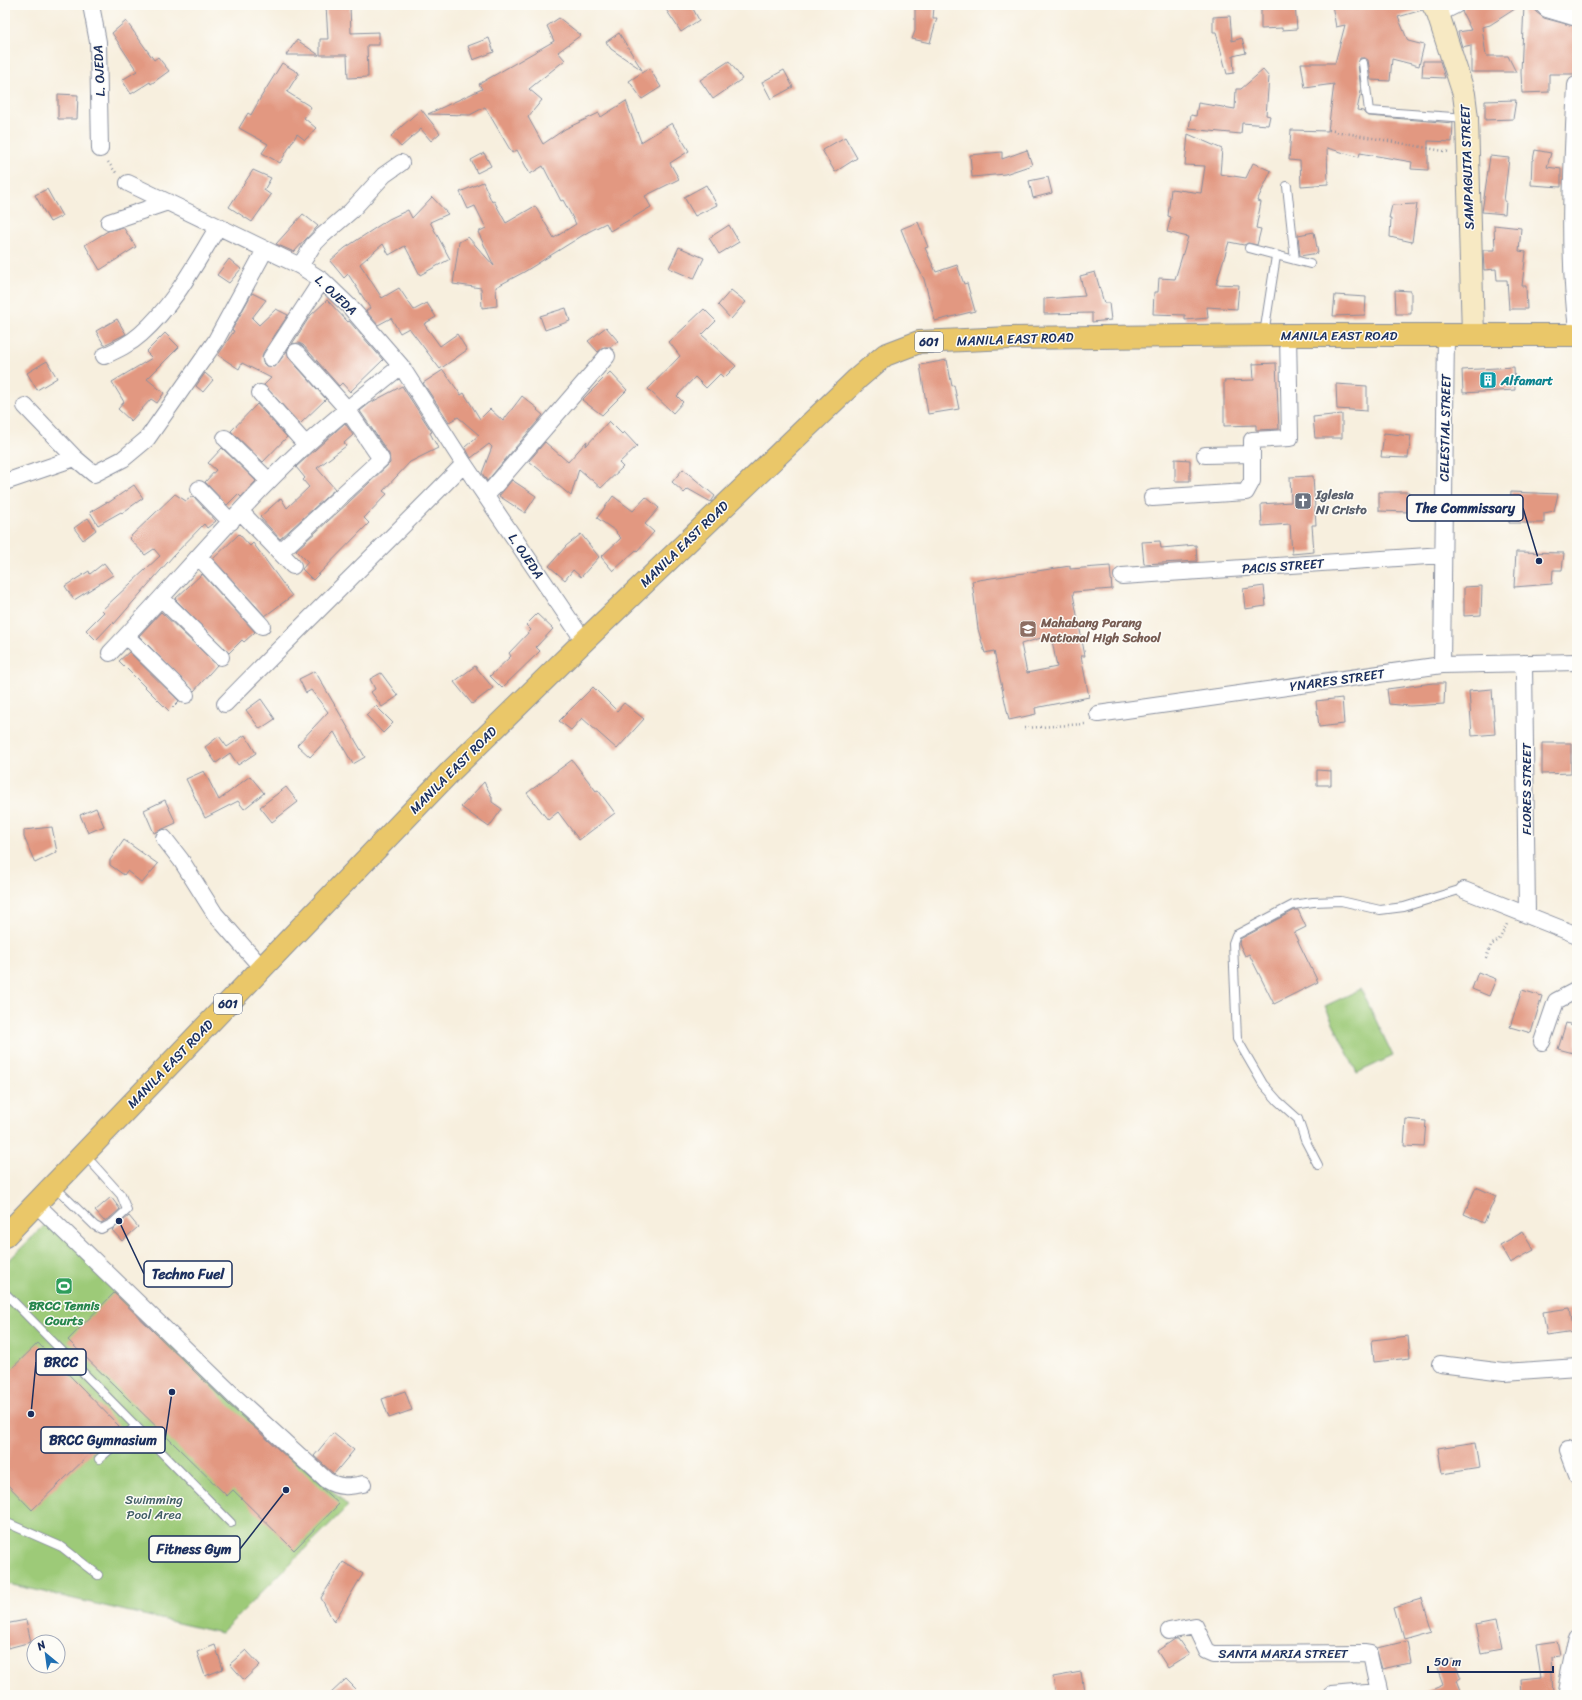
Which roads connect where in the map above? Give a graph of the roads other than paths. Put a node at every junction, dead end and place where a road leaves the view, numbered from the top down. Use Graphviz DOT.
graph roads {
  1 [pos="91,5"];
  2 [pos="1543,5"];
  3 [pos="1442,8"];
  4 [pos="1577,18"];
  5 [pos="1363,63"];
  6 [pos="1576,84"];
  7 [pos="1467,118"];
  8 [pos="100,149"];
  9 [pos="401,163"];
  10 [pos="128,183"];
  11 [pos="1287,186"];
  12 [pos="168,202"];
  13 [pos="109,222"];
  14 [pos="218,227"];
  15 [pos="1249,248"];
  16 [pos="265,250"];
  17 [pos="1276,256"];
  18 [pos="1295,260"];
  19 [pos="1310,264"];
  20 [pos="300,266"];
  21 [pos="322,280"];
  22 [pos="1577,329"];
  23 [pos="1264,335"];
  24 [pos="1288,335"];
  25 [pos="1446,335"];
  26 [pos="1473,335"];
  27 [pos="1577,335"];
  28 [pos="296,352"];
  29 [pos="104,356"];
  30 [pos="607,356"];
  31 [pos="271,358"];
  32 [pos="401,366"];
  33 [pos="260,393"];
  34 [pos="25,406"];
  35 [pos="347,409"];
  36 [pos="225,438"];
  37 [pos="306,445"];
  38 [pos="1252,447"];
  39 [pos="1205,455"];
  40 [pos="75,458"];
  41 [pos="464,464"];
  42 [pos="269,481"];
  43 [pos="5,482"];
  44 [pos="199,489"];
  45 [pos="486,496"];
  46 [pos="1152,498"];
  47 [pos="236,517"];
  48 [pos="280,552"];
  49 [pos="1444,556"];
  50 [pos="199,557"];
  51 [pos="293,566"];
  52 [pos="1122,576"];
  53 [pos="161,598"];
  54 [pos="262,626"];
  55 [pos="126,636"];
  56 [pos="584,641"];
  57 [pos="110,653"];
  58 [pos="221,656"];
  59 [pos="1577,662"];
  60 [pos="1524,663"];
  61 [pos="1442,665"];
  62 [pos="186,695"];
  63 [pos="225,704"];
  64 [pos="1098,714"];
  65 [pos="164,838"];
  66 [pos="1464,890"];
  67 [pos="1521,912"];
  68 [pos="1577,935"];
  69 [pos="262,968"];
  70 [pos="1577,990"];
  71 [pos="1542,1042"];
  72 [pos="84,1154"];
  73 [pos="1318,1165"];
  74 [pos="54,1186"];
  75 [pos="36,1204"];
  76 [pos="5,1236"];
  77 [pos="5,1293"];
  78 [pos="1440,1364"];
  79 [pos="1577,1367"];
  80 [pos="136,1426"];
  81 [pos="1568,1450"];
  82 [pos="99,1459"];
  83 [pos="1577,1474"];
  84 [pos="363,1484"];
  85 [pos="5,1522"];
  86 [pos="231,1523"];
  87 [pos="98,1575"];
  88 [pos="1169,1631"];
  89 [pos="1577,1636"];
  90 [pos="1380,1693"];
  91 [pos="1330,1695"];
  92 [pos="1565,1695"];
  1 -- 8 [label="street, L. OJEDA"];
  2 -- 4 [label="street"];
  3 -- 7 [label="street, SAMPAGUITA STREET"];
  5 -- 7 [label="lane"];
  6 -- 22 [label="street"];
  7 -- 26 [label="street, SAMPAGUITA STREET"];
  9 -- 20 [label="street"];
  10 -- 12 [label="street, L. OJEDA"];
  11 -- 18 [label="lane"];
  12 -- 13 [label="street"];
  12 -- 14 [label="street, L. OJEDA"];
  14 -- 16 [label="street, L. OJEDA"];
  14 -- 29 [label="street"];
  15 -- 17 [label="lane"];
  16 -- 20 [label="street, L. OJEDA"];
  16 -- 40 [label="street"];
  17 -- 18 [label="lane"];
  17 -- 23 [label="lane"];
  18 -- 19 [label="lane"];
  20 -- 21 [label="street, L. OJEDA"];
  21 -- 31 [label="street"];
  21 -- 32 [label="street, L. OJEDA"];
  23 -- 24 [label="main road, MANILA EAST ROAD / 601"];
  23 -- 56 [label="main road, MANILA EAST ROAD / 601"];
  24 -- 25 [label="main road, MANILA EAST ROAD / 601"];
  24 -- 38 [label="street"];
  25 -- 26 [label="main road, MANILA EAST ROAD / 601"];
  25 -- 49 [label="street, CELESTIAL STREET"];
  26 -- 27 [label="main road, MANILA EAST ROAD / 601"];
  28 -- 35 [label="street"];
  30 -- 45 [label="street"];
  32 -- 35 [label="street"];
  32 -- 41 [label="street, L. OJEDA"];
  33 -- 37 [label="street"];
  34 -- 40 [label="street"];
  35 -- 37 [label="street"];
  35 -- 48 [label="street"];
  36 -- 42 [label="street"];
  37 -- 42 [label="street"];
  38 -- 39 [label="street"];
  38 -- 46 [label="street"];
  40 -- 43 [label="street"];
  41 -- 45 [label="street, L. OJEDA"];
  41 -- 63 [label="street"];
  42 -- 47 [label="street"];
  44 -- 47 [label="street"];
  45 -- 56 [label="street, L. OJEDA"];
  47 -- 48 [label="street"];
  47 -- 50 [label="street"];
  48 -- 51 [label="street"];
  49 -- 52 [label="street, PACIS STREET"];
  49 -- 61 [label="street, CELESTIAL STREET"];
  50 -- 53 [label="street"];
  50 -- 54 [label="street"];
  53 -- 55 [label="street"];
  53 -- 58 [label="street"];
  55 -- 57 [label="street"];
  55 -- 62 [label="street"];
  56 -- 69 [label="main road, MANILA EAST ROAD / 601"];
  59 -- 60 [label="street, YNARES STREET"];
  60 -- 61 [label="street, YNARES STREET"];
  60 -- 67 [label="street, FLORES STREET"];
  61 -- 64 [label="street, YNARES STREET"];
  65 -- 69 [label="street"];
  66 -- 67 [label="street"];
  66 -- 73 [label="lane"];
  67 -- 68 [label="street"];
  69 -- 72 [label="main road, MANILA EAST ROAD / 601"];
  70 -- 71 [label="street"];
  72 -- 74 [label="main road, MANILA EAST ROAD / 601"];
  72 -- 74 [label="lane"];
  74 -- 75 [label="main road, MANILA EAST ROAD / 601"];
  75 -- 76 [label="main road, MANILA EAST ROAD / 601"];
  75 -- 84 [label="street"];
  77 -- 80 [label="lane"];
  78 -- 79 [label="street"];
  80 -- 82 [label="lane"];
  80 -- 86 [label="lane"];
  81 -- 83 [label="street"];
  85 -- 87 [label="lane"];
  88 -- 90 [label="street, SANTA MARIA STREET"];
  89 -- 92 [label="street"];
  90 -- 91 [label="street"];
}
